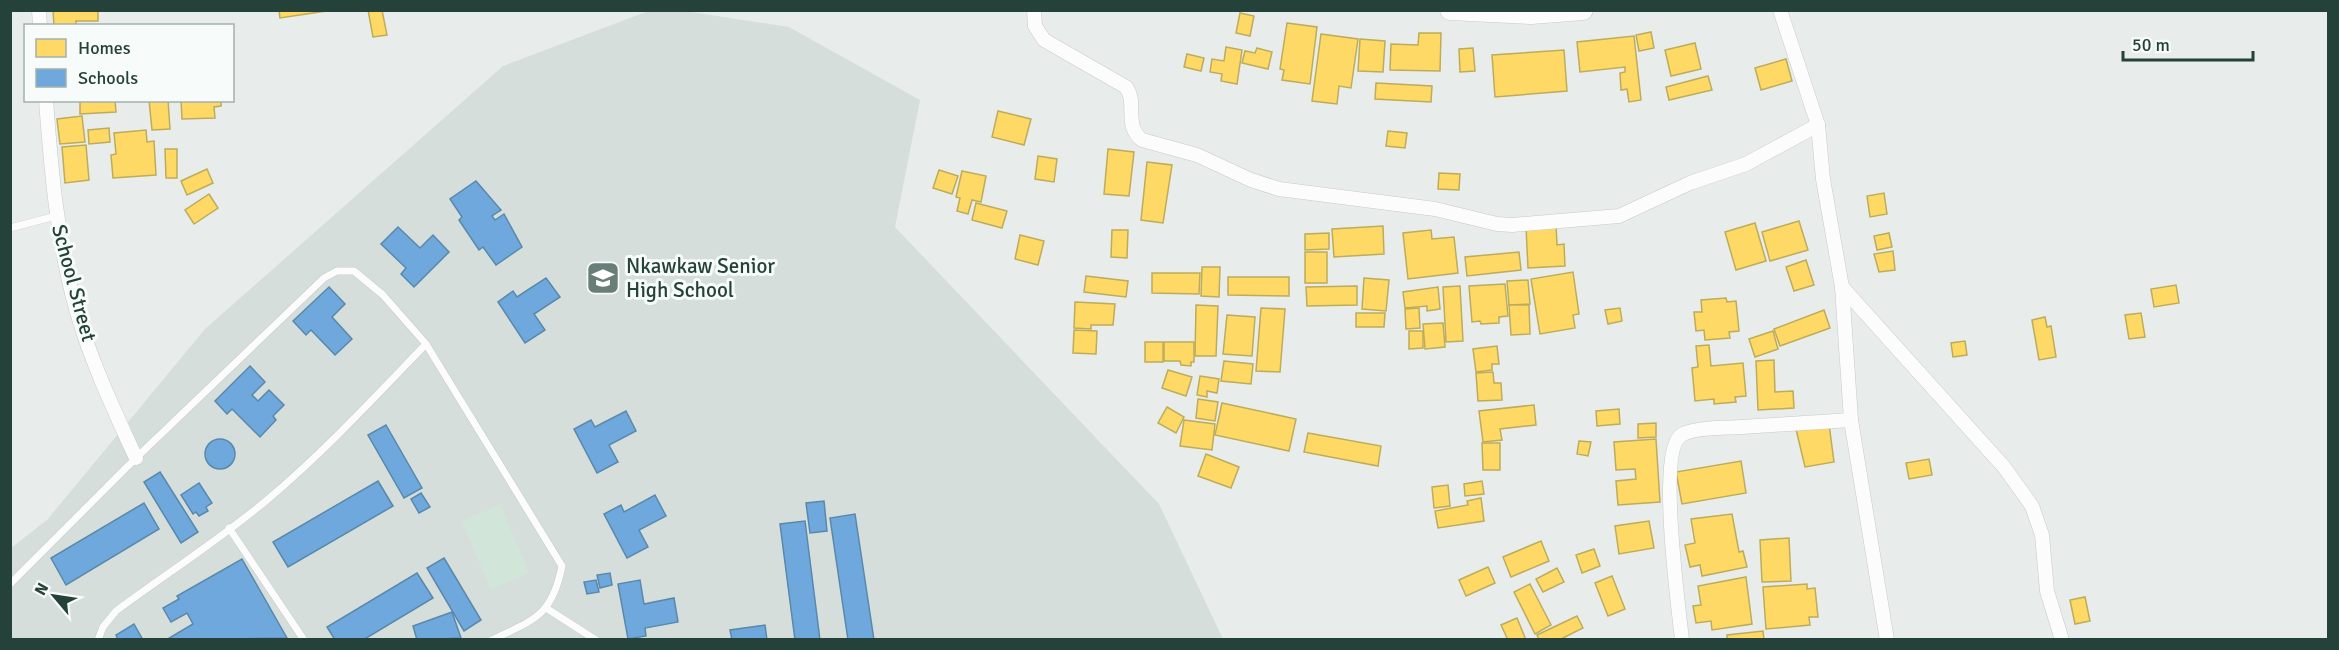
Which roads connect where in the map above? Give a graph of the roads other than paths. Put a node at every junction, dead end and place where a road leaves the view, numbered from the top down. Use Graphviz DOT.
graph roads {
  1 [pos="1034,10"];
  2 [pos="1450,10"];
  3 [pos="1583,10"];
  4 [pos="1780,10"];
  5 [pos="1578,11"];
  6 [pos="46,102"];
  7 [pos="1818,125"];
  8 [pos="56,216"];
  9 [pos="10,228"];
  10 [pos="1842,287"];
  11 [pos="426,344"];
  12 [pos="1851,420"];
  13 [pos="136,458"];
  14 [pos="229,528"];
  15 [pos="10,584"];
  16 [pos="546,608"];
  17 [pos="98,639"];
  18 [pos="304,639"];
  19 [pos="492,639"];
  20 [pos="596,639"];
  21 [pos="1682,639"];
  22 [pos="1887,639"];
  23 [pos="2062,639"];
  1 -- 7 [label="street"];
  2 -- 5 [label="main road"];
  3 -- 5 [label="main road"];
  4 -- 7 [label="street"];
  6 -- 8 [label="street, School Street"];
  7 -- 10 [label="street"];
  8 -- 9 [label="lane"];
  8 -- 13 [label="street, School Street"];
  10 -- 12 [label="street"];
  10 -- 23 [label="street"];
  11 -- 13 [label="lane"];
  11 -- 14 [label="lane"];
  11 -- 16 [label="lane"];
  12 -- 21 [label="street"];
  12 -- 22 [label="street"];
  13 -- 15 [label="lane"];
  14 -- 17 [label="lane"];
  14 -- 18 [label="lane"];
  16 -- 19 [label="lane"];
  16 -- 20 [label="lane"];
}
